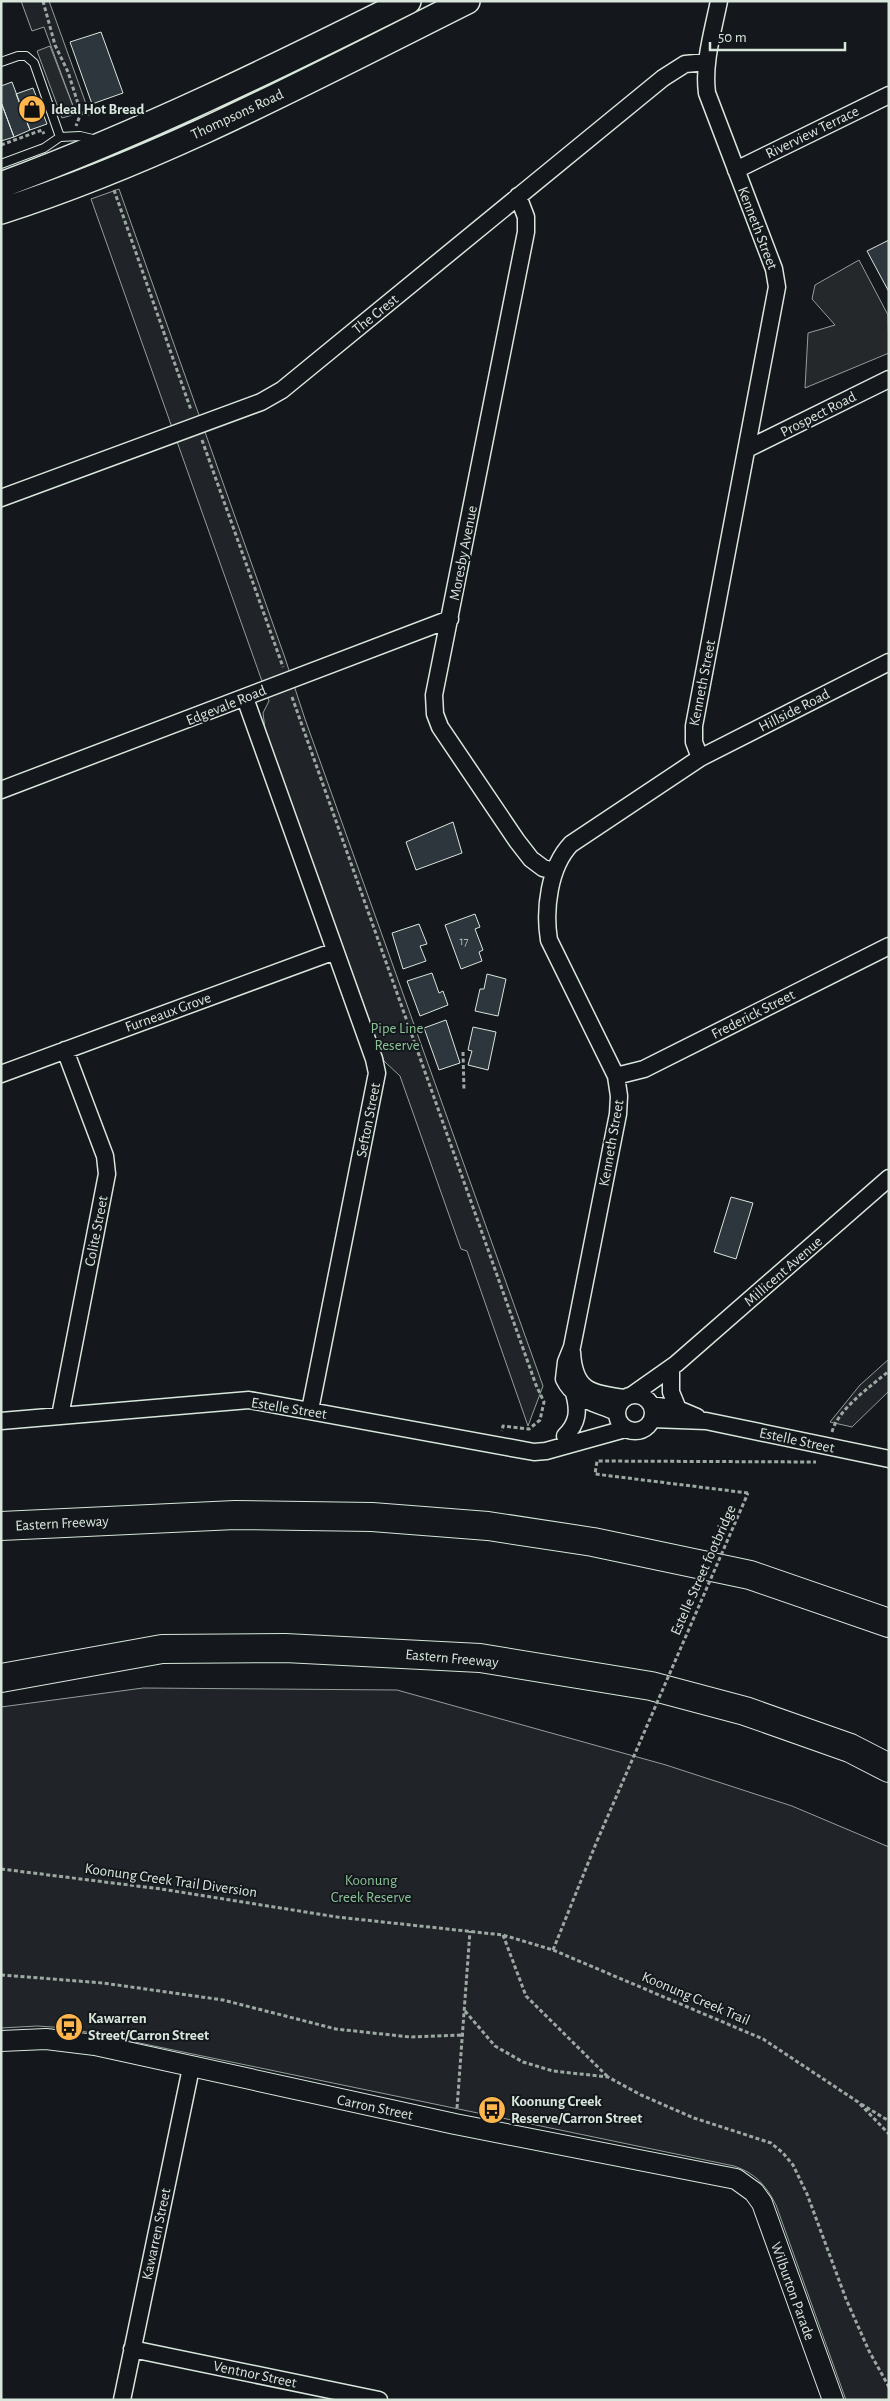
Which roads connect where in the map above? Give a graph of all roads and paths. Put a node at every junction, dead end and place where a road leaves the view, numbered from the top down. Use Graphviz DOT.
graph roads {
  1 [pos="43,1"];
  2 [pos="408,1"];
  3 [pos="467,1"];
  4 [pos="719,1"];
  5 [pos="1,62"];
  6 [pos="707,62"];
  7 [pos="889,95"];
  8 [pos="72,135"];
  9 [pos="60,136"];
  10 [pos="110,143"];
  11 [pos="1,164"];
  12 [pos="736,170"];
  13 [pos="90,180"];
  14 [pos="1,185"];
  15 [pos="518,196"];
  16 [pos="1,211"];
  17 [pos="889,379"];
  18 [pos="196,425"];
  19 [pos="747,450"];
  20 [pos="1,498"];
  21 [pos="450,619"];
  22 [pos="889,662"];
  23 [pos="288,680"];
  24 [pos="245,698"];
  25 [pos="700,758"];
  26 [pos="1,790"];
  27 [pos="554,871"];
  28 [pos="889,946"];
  29 [pos="335,951"];
  30 [pos="65,1050"];
  31 [pos="463,1052"];
  32 [pos="1,1074"];
  33 [pos="616,1076"];
  34 [pos="464,1091"];
  35 [pos="889,1178"];
  36 [pos="572,1347"];
  37 [pos="674,1368"];
  38 [pos="889,1371"];
  39 [pos="574,1394"];
  40 [pos="628,1396"];
  41 [pos="651,1408"];
  42 [pos="678,1409"];
  43 [pos="310,1410"];
  44 [pos="60,1416"];
  45 [pos="619,1419"];
  46 [pos="1,1421"];
  47 [pos="706,1421"];
  48 [pos="565,1436"];
  49 [pos="828,1446"];
  50 [pos="506,1447"];
  51 [pos="889,1458"];
  52 [pos="1,1526"];
  53 [pos="889,1624"];
  54 [pos="1,1678"];
  55 [pos="889,1768"];
  56 [pos="1,1869"];
  57 [pos="470,1931"];
  58 [pos="503,1935"];
  59 [pos="553,1950"];
  60 [pos="1,1975"];
  61 [pos="464,2035"];
  62 [pos="1,2041"];
  63 [pos="191,2068"];
  64 [pos="608,2077"];
  65 [pos="858,2102"];
  66 [pos="889,2121"];
  67 [pos="455,2124"];
  68 [pos="889,2134"];
  69 [pos="747,2185"];
  70 [pos="132,2349"];
  71 [pos="122,2400"];
  72 [pos="378,2400"];
  73 [pos="833,2400"];
  1 -- 8 [label="path"];
  2 -- 10 [label="main road, Thompsons Road"];
  3 -- 13 [label="main road, Thompsons Road"];
  4 -- 6 [label="street, Kenneth Street"];
  5 -- 9 [label="lane"];
  6 -- 12 [label="street, Kenneth Street"];
  6 -- 15 [label="street, The Crest"];
  7 -- 12 [label="street, Riverview Terrace"];
  8 -- 9 [label="lane"];
  8 -- 10 [label="lane"];
  9 -- 11 [label="lane"];
  10 -- 14 [label="main road, Thompsons Road"];
  12 -- 19 [label="street, Kenneth Street"];
  13 -- 16 [label="main road, Thompsons Road"];
  13 -- 18 [label="path"];
  15 -- 18 [label="street, The Crest"];
  15 -- 21 [label="street, Moresby Avenue"];
  17 -- 19 [label="street, Prospect Road"];
  18 -- 20 [label="street, The Crest"];
  18 -- 23 [label="path"];
  19 -- 25 [label="street, Kenneth Street"];
  21 -- 23 [label="street, Edgevale Road"];
  21 -- 27 [label="street, Moresby Avenue"];
  22 -- 25 [label="street, Hillside Road"];
  23 -- 24 [label="street, Edgevale Road"];
  23 -- 50 [label="path"];
  24 -- 26 [label="street, Edgevale Road"];
  24 -- 29 [label="street, Sefton Street"];
  25 -- 27 [label="street, Kenneth Street"];
  27 -- 33 [label="street, Kenneth Street"];
  28 -- 33 [label="street, Frederick Street"];
  29 -- 30 [label="street, Furneaux Grove"];
  29 -- 43 [label="street, Sefton Street"];
  30 -- 32 [label="street, Furneaux Grove"];
  30 -- 44 [label="street, Colite Street"];
  31 -- 34 [label="path"];
  33 -- 36 [label="street, Kenneth Street"];
  35 -- 37 [label="street, Millicent Avenue"];
  36 -- 39 [label="street, Kenneth Street"];
  36 -- 40 [label="street, Kenneth Street"];
  37 -- 40 [label="street, Millicent Avenue"];
  37 -- 41 [label="street, Millicent Avenue"];
  37 -- 42 [label="street"];
  38 -- 49 [label="path"];
  39 -- 45 [label="street"];
  39 -- 48 [label="street"];
  40 -- 41 [label="street"];
  40 -- 45 [label="street"];
  41 -- 42 [label="street, Estelle Street"];
  41 -- 45 [label="street"];
  41 -- 47 [label="street, Estelle Street"];
  42 -- 47 [label="street, Estelle Street"];
  43 -- 44 [label="street, Estelle Street"];
  43 -- 50 [label="street, Estelle Street"];
  44 -- 46 [label="street, Estelle Street"];
  45 -- 48 [label="street, Estelle Street"];
  45 -- 50 [label="street, Estelle Street"];
  47 -- 49 [label="street, Estelle Street"];
  48 -- 50 [label="street, Estelle Street"];
  49 -- 51 [label="street, Estelle Street"];
  49 -- 59 [label="path, Estelle Street footbridge, bridge"];
  52 -- 53 [label="highway, Eastern Freeway"];
  54 -- 55 [label="highway, Eastern Freeway"];
  56 -- 57 [label="path, Koonung Creek Trail Diversion"];
  57 -- 58 [label="path, Koonung Creek Trail"];
  57 -- 61 [label="path"];
  58 -- 59 [label="path, Koonung Creek Trail"];
  58 -- 64 [label="path"];
  59 -- 65 [label="path, Koonung Creek Trail"];
  60 -- 61 [label="path"];
  61 -- 67 [label="path"];
  62 -- 63 [label="street, Carron Street"];
  63 -- 67 [label="street, Carron Street"];
  63 -- 70 [label="street, Kawarren Street"];
  65 -- 66 [label="path"];
  65 -- 68 [label="path, Koonung Creek Trail"];
  67 -- 69 [label="street, Carron Street"];
  69 -- 73 [label="street, Wilburton Parade"];
  70 -- 71 [label="street, Kawarren Street"];
  70 -- 72 [label="street, Ventnor Street"];
}
